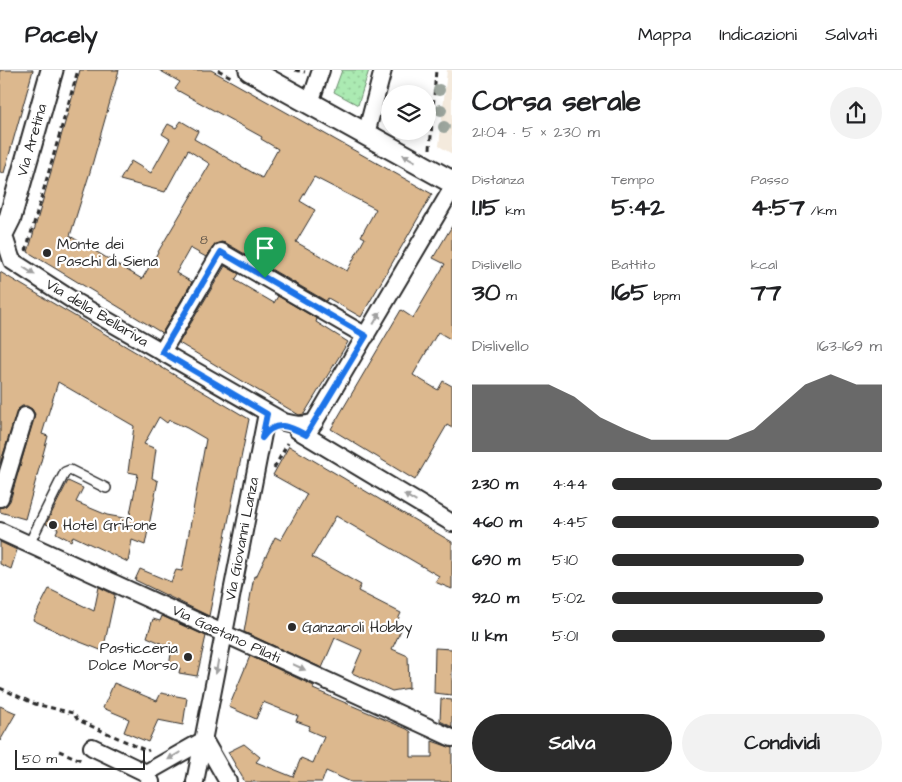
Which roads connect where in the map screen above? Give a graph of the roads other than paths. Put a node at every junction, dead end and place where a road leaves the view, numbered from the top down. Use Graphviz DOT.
graph roads {
  1 [pos="52,70"];
  2 [pos="250,70"];
  3 [pos="321,70"];
  4 [pos="383,70"];
  5 [pos="310,103"];
  6 [pos="366,134"];
  7 [pos="452,182"];
  8 [pos="452,189"];
  9 [pos="1,235"];
  10 [pos="366,336"];
  11 [pos="162,352"];
  12 [pos="267,414"];
  13 [pos="25,416"];
  14 [pos="306,435"];
  15 [pos="262,438"];
  16 [pos="106,488"];
  17 [pos="0,498"];
  18 [pos="452,523"];
  19 [pos="0,531"];
  20 [pos="29,544"];
  21 [pos="223,633"];
  22 [pos="452,738"];
  23 [pos="204,740"];
  24 [pos="92,747"];
  25 [pos="149,777"];
  26 [pos="195,782"];
  27 [pos="228,782"];
  1 -- 9 [label="street, Via Aretina"];
  2 -- 5 [label="street"];
  3 -- 5 [label="street"];
  4 -- 6 [label="street"];
  5 -- 6 [label="street"];
  7 -- 6 [label="street, one-way"];
  10 -- 8 [label="street, one-way"];
  9 -- 11 [label="street, Via della Bellariva, one-way"];
  10 -- 11 [label="street"];
  10 -- 14 [label="street"];
  11 -- 12 [label="street, Via della Bellariva"];
  12 -- 14 [label="street, Via della Bellariva"];
  12 -- 15 [label="street, Via Giovanni Lanza"];
  13 -- 17 [label="street"];
  14 -- 15 [label="street"];
  18 -- 14 [label="street, one-way"];
  15 -- 21 [label="street, Via Giovanni Lanza"];
  16 -- 20 [label="lane"];
  19 -- 20 [label="street, Via Gaetano Pilati"];
  20 -- 21 [label="street, Via Gaetano Pilati"];
  21 -- 22 [label="street, Via Gaetano Pilati, one-way"];
  21 -- 23 [label="street, Via Giovanni Lanza, one-way"];
  23 -- 25 [label="street, one-way"];
  23 -- 26 [label="street, Via Giovanni Lanza"];
  23 -- 27 [label="street"];
  24 -- 25 [label="street"];
}
